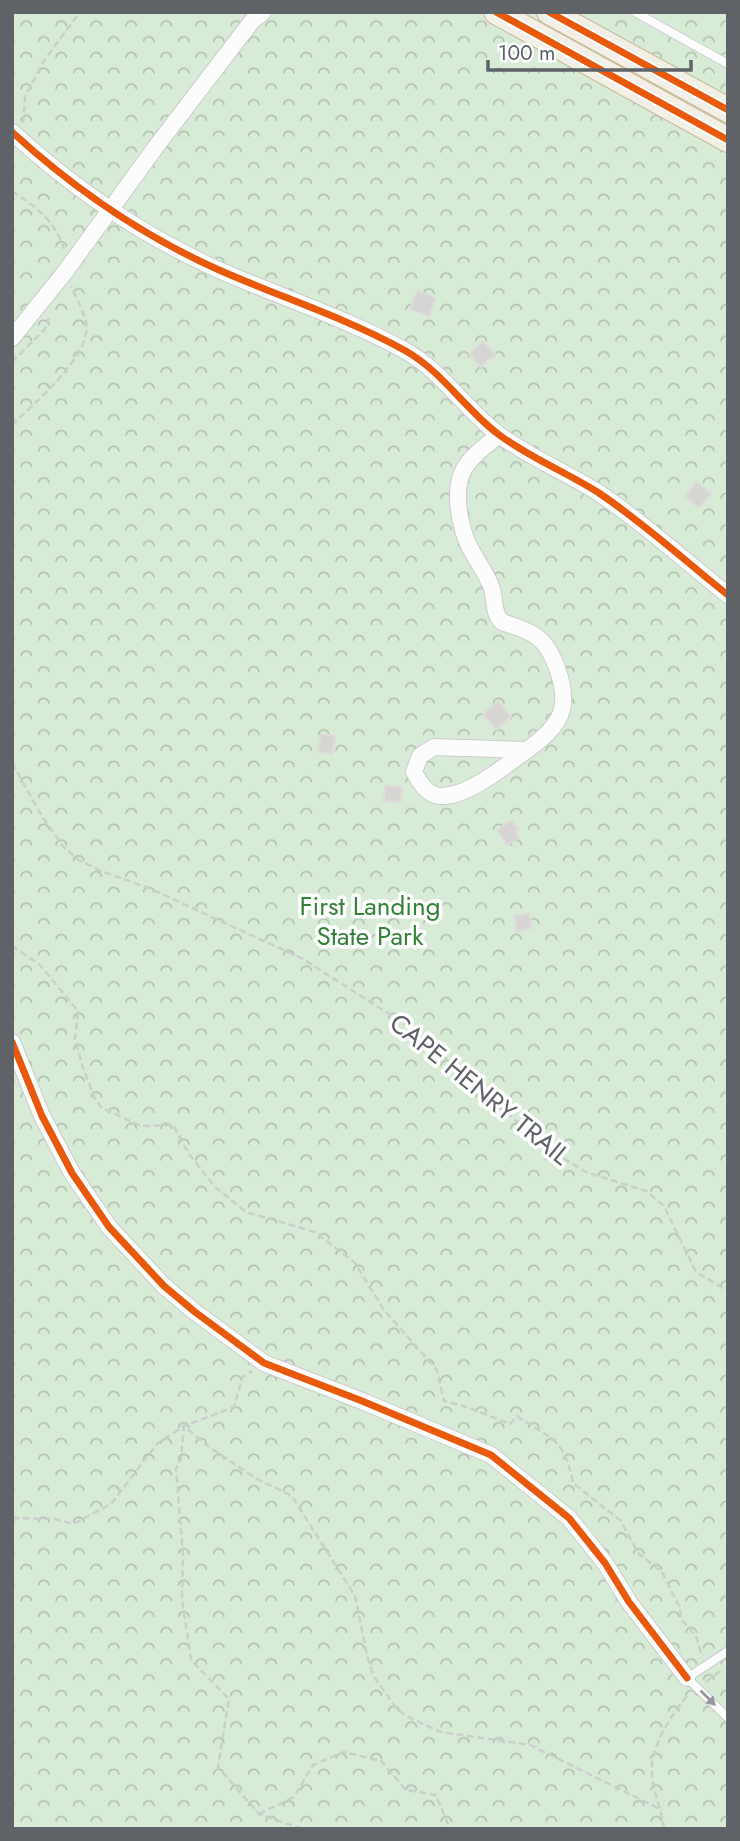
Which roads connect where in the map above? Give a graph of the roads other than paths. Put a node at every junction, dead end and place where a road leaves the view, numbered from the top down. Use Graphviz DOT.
graph roads {
  1 [pos="496,12"];
  2 [pos="549,12"];
  3 [pos="635,12"];
  4 [pos="257,15"];
  5 [pos="728,64"];
  6 [pos="728,110"];
  7 [pos="13,133"];
  8 [pos="728,140"];
  9 [pos="111,210"];
  10 [pos="12,338"];
  11 [pos="499,435"];
  12 [pos="728,595"];
  13 [pos="527,750"];
  14 [pos="12,1042"];
  15 [pos="728,1651"];
  16 [pos="694,1680"];
  17 [pos="728,1718"];
  1 -- 8 [label="highway"];
  2 -- 6 [label="highway"];
  3 -- 5 [label="lane"];
  4 -- 9 [label="street"];
  7 -- 9 [label="street"];
  9 -- 10 [label="street"];
  9 -- 11 [label="street"];
  11 -- 12 [label="street"];
  11 -- 13 [label="street"];
  13 -- 13 [label="street"];
  14 -- 16 [label="street"];
  15 -- 16 [label="lane"];
  16 -- 17 [label="lane, one-way"];
}
